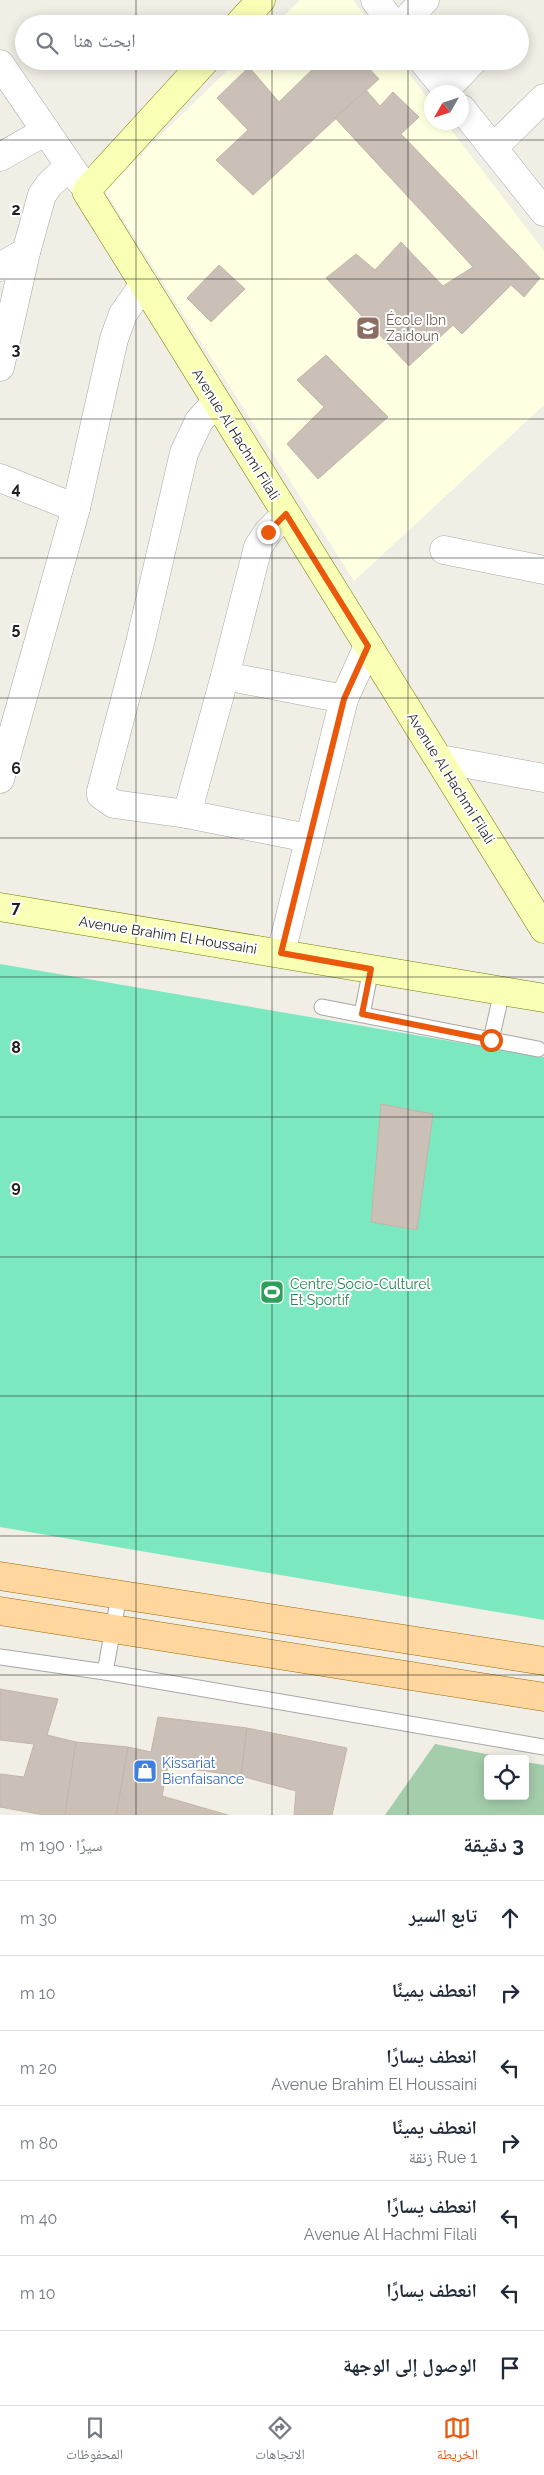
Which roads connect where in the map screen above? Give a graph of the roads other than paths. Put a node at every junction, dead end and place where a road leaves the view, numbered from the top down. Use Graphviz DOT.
graph roads {
  1 [pos="261,0"];
  2 [pos="375,0"];
  3 [pos="425,0"];
  4 [pos="248,15"];
  5 [pos="386,15"];
  6 [pos="411,15"];
  7 [pos="0,64"];
  8 [pos="197,70"];
  9 [pos="430,70"];
  10 [pos="468,70"];
  11 [pos="442,85"];
  12 [pos="459,85"];
  13 [pos="544,98"];
  14 [pos="469,119"];
  15 [pos="46,131"];
  16 [pos="492,148"];
  17 [pos="0,157"];
  18 [pos="69,166"];
  19 [pos="86,191"];
  20 [pos="543,208"];
  21 [pos="26,252"];
  22 [pos="0,267"];
  23 [pos="144,284"];
  24 [pos="0,368"];
  25 [pos="216,402"];
  26 [pos="0,478"];
  27 [pos="76,508"];
  28 [pos="286,514"];
  29 [pos="444,550"];
  30 [pos="544,570"];
  31 [pos="368,646"];
  32 [pos="225,676"];
  33 [pos="344,699"];
  34 [pos="440,759"];
  35 [pos="0,778"];
  36 [pos="544,778"];
  37 [pos="187,814"];
  38 [pos="308,838"];
  39 [pos="0,907"];
  40 [pos="544,929"];
  41 [pos="281,953"];
  42 [pos="371,969"];
  43 [pos="502,991"];
  44 [pos="544,998"];
  45 [pos="322,1007"];
  46 [pos="362,1014"];
  47 [pos="491,1040"];
  48 [pos="538,1049"];
  49 [pos="0,1576"];
  50 [pos="119,1596"];
  51 [pos="0,1611"];
  52 [pos="112,1630"];
  53 [pos="0,1657"];
  54 [pos="544,1661"];
  55 [pos="105,1672"];
  56 [pos="544,1697"];
  57 [pos="544,1747"];
  1 -- 4 [label="street"];
  2 -- 5 [label="street"];
  3 -- 6 [label="street"];
  7 -- 15 [label="street"];
  8 -- 19 [label="street"];
  9 -- 11 [label="street"];
  10 -- 12 [label="street"];
  13 -- 16 [label="street"];
  14 -- 16 [label="street"];
  15 -- 17 [label="street"];
  15 -- 18 [label="street"];
  16 -- 20 [label="street"];
  18 -- 19 [label="street"];
  18 -- 21 [label="street"];
  19 -- 23 [label="street, Avenue Al Hachmi Filali"];
  21 -- 22 [label="street"];
  21 -- 24 [label="street"];
  23 -- 25 [label="street, Avenue Al Hachmi Filali"];
  23 -- 27 [label="street"];
  25 -- 28 [label="street, Avenue Al Hachmi Filali"];
  25 -- 37 [label="street"];
  26 -- 27 [label="street"];
  27 -- 35 [label="street"];
  28 -- 31 [label="street, Avenue Al Hachmi Filali"];
  28 -- 32 [label="street"];
  29 -- 30 [label="street"];
  31 -- 33 [label="street"];
  31 -- 34 [label="street, Avenue Al Hachmi Filali"];
  32 -- 33 [label="street"];
  32 -- 37 [label="street"];
  33 -- 38 [label="street"];
  34 -- 36 [label="street"];
  34 -- 40 [label="street, Avenue Al Hachmi Filali"];
  37 -- 38 [label="street"];
  38 -- 41 [label="street"];
  39 -- 41 [label="street, Avenue Brahim El Houssaini"];
  41 -- 42 [label="street, Avenue Brahim El Houssaini"];
  42 -- 43 [label="street, Avenue Brahim El Houssaini"];
  42 -- 46 [label="lane"];
  43 -- 44 [label="street, Avenue Brahim El Houssaini"];
  43 -- 47 [label="lane"];
  45 -- 46 [label="lane"];
  46 -- 47 [label="lane"];
  47 -- 48 [label="lane"];
  49 -- 50 [label="main road"];
  50 -- 52 [label="lane"];
  50 -- 54 [label="main road"];
  51 -- 52 [label="main road"];
  52 -- 55 [label="lane"];
  52 -- 56 [label="main road"];
  53 -- 55 [label="lane"];
  55 -- 57 [label="lane"];
}
